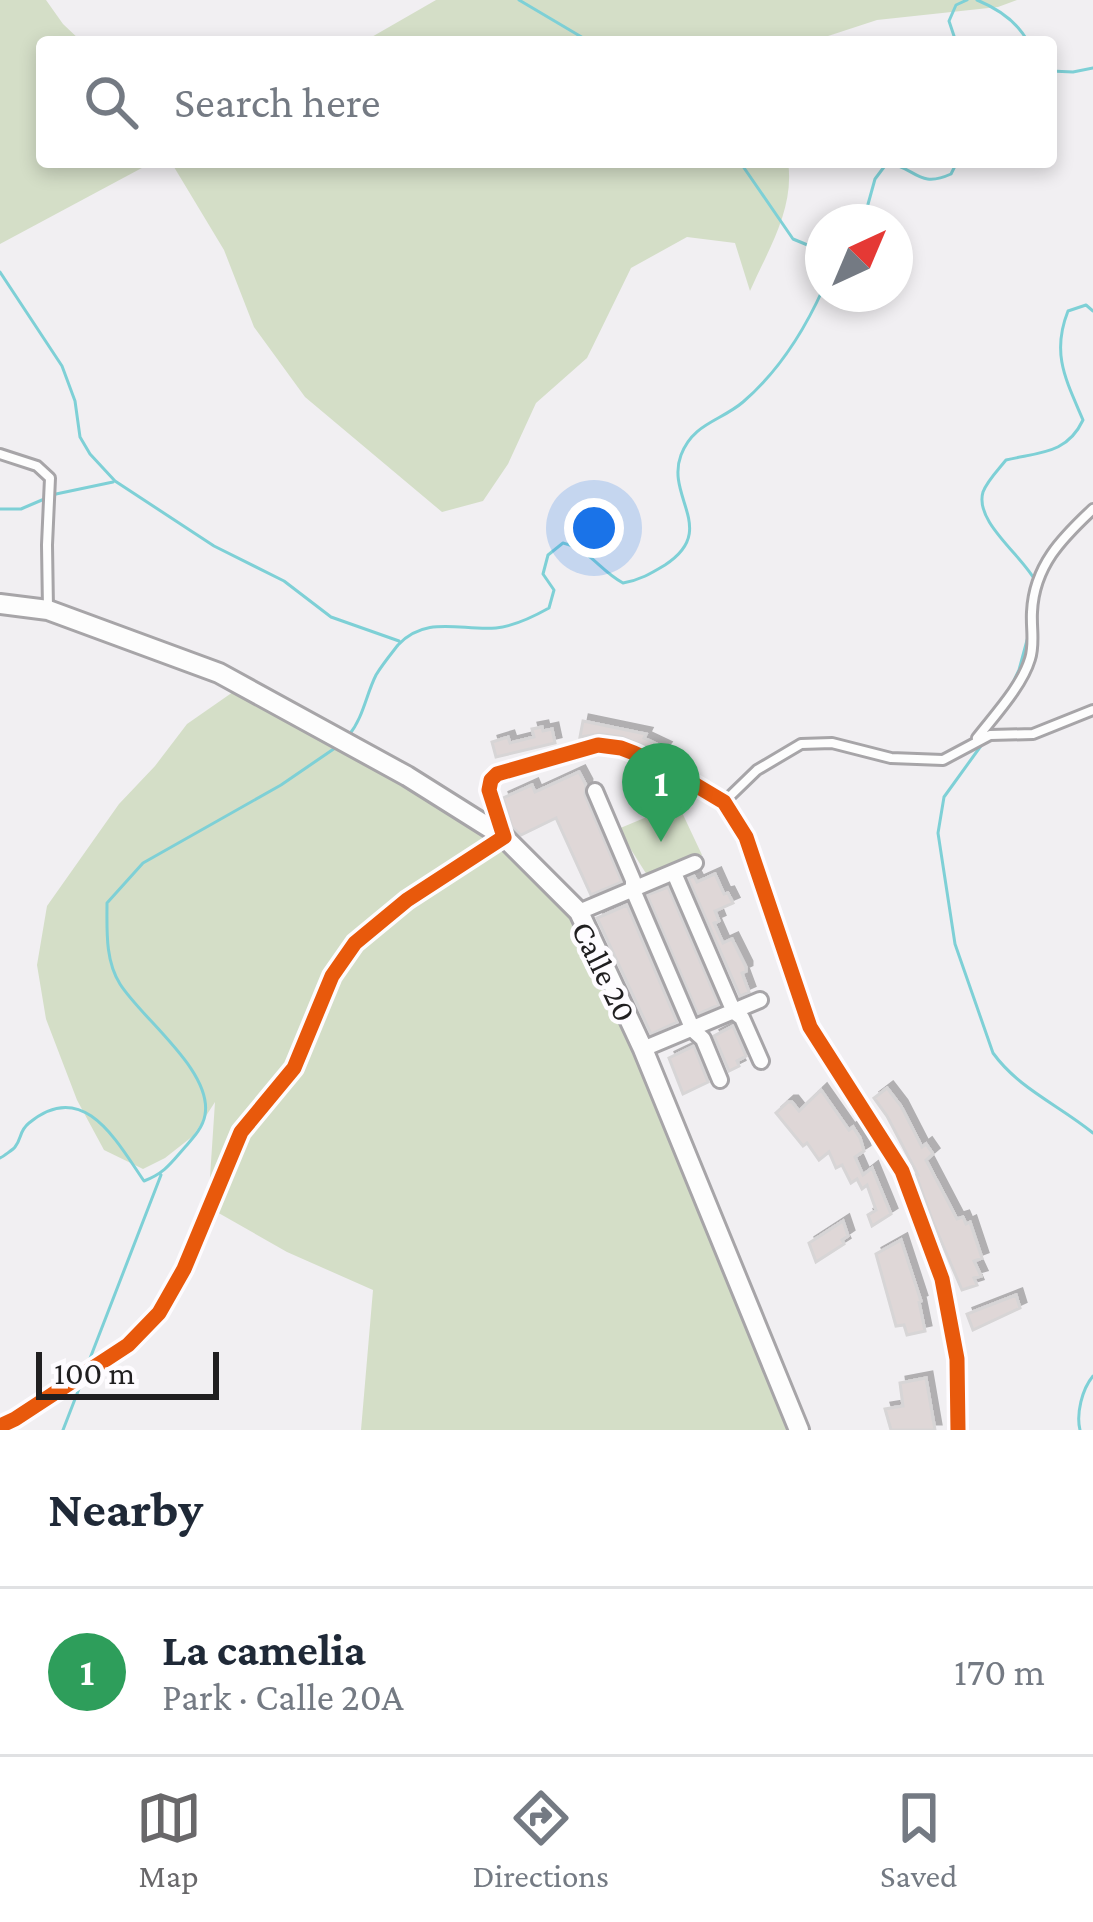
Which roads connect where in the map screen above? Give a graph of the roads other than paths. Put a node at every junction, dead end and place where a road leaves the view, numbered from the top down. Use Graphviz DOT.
graph roads {
  1 [pos="0,454"];
  2 [pos="1093,509"];
  3 [pos="0,604"];
  4 [pos="48,610"];
  5 [pos="1093,710"];
  6 [pos="976,740"];
  7 [pos="595,791"];
  8 [pos="724,802"];
  9 [pos="503,837"];
  10 [pos="695,863"];
  11 [pos="674,872"];
  12 [pos="633,890"];
  13 [pos="579,912"];
  14 [pos="760,1000"];
  15 [pos="734,1012"];
  16 [pos="693,1030"];
  17 [pos="643,1049"];
  18 [pos="761,1061"];
  19 [pos="720,1080"];
  20 [pos="0,1426"];
  21 [pos="799,1430"];
  22 [pos="958,1430"];
  1 -- 4 [label="lane"];
  2 -- 6 [label="lane"];
  3 -- 4 [label="main road, Calle 20"];
  4 -- 9 [label="main road, Calle 20"];
  5 -- 6 [label="lane"];
  6 -- 8 [label="lane"];
  7 -- 12 [label="street"];
  8 -- 9 [label="street"];
  8 -- 22 [label="street"];
  9 -- 13 [label="main road, Calle 20"];
  9 -- 20 [label="street"];
  10 -- 11 [label="street"];
  11 -- 12 [label="street"];
  11 -- 15 [label="street"];
  12 -- 13 [label="street"];
  12 -- 16 [label="street"];
  13 -- 17 [label="main road, Calle 20"];
  14 -- 15 [label="street"];
  15 -- 16 [label="street"];
  15 -- 18 [label="street"];
  16 -- 17 [label="street"];
  16 -- 19 [label="street"];
  17 -- 21 [label="main road, Calle 20"];
}
